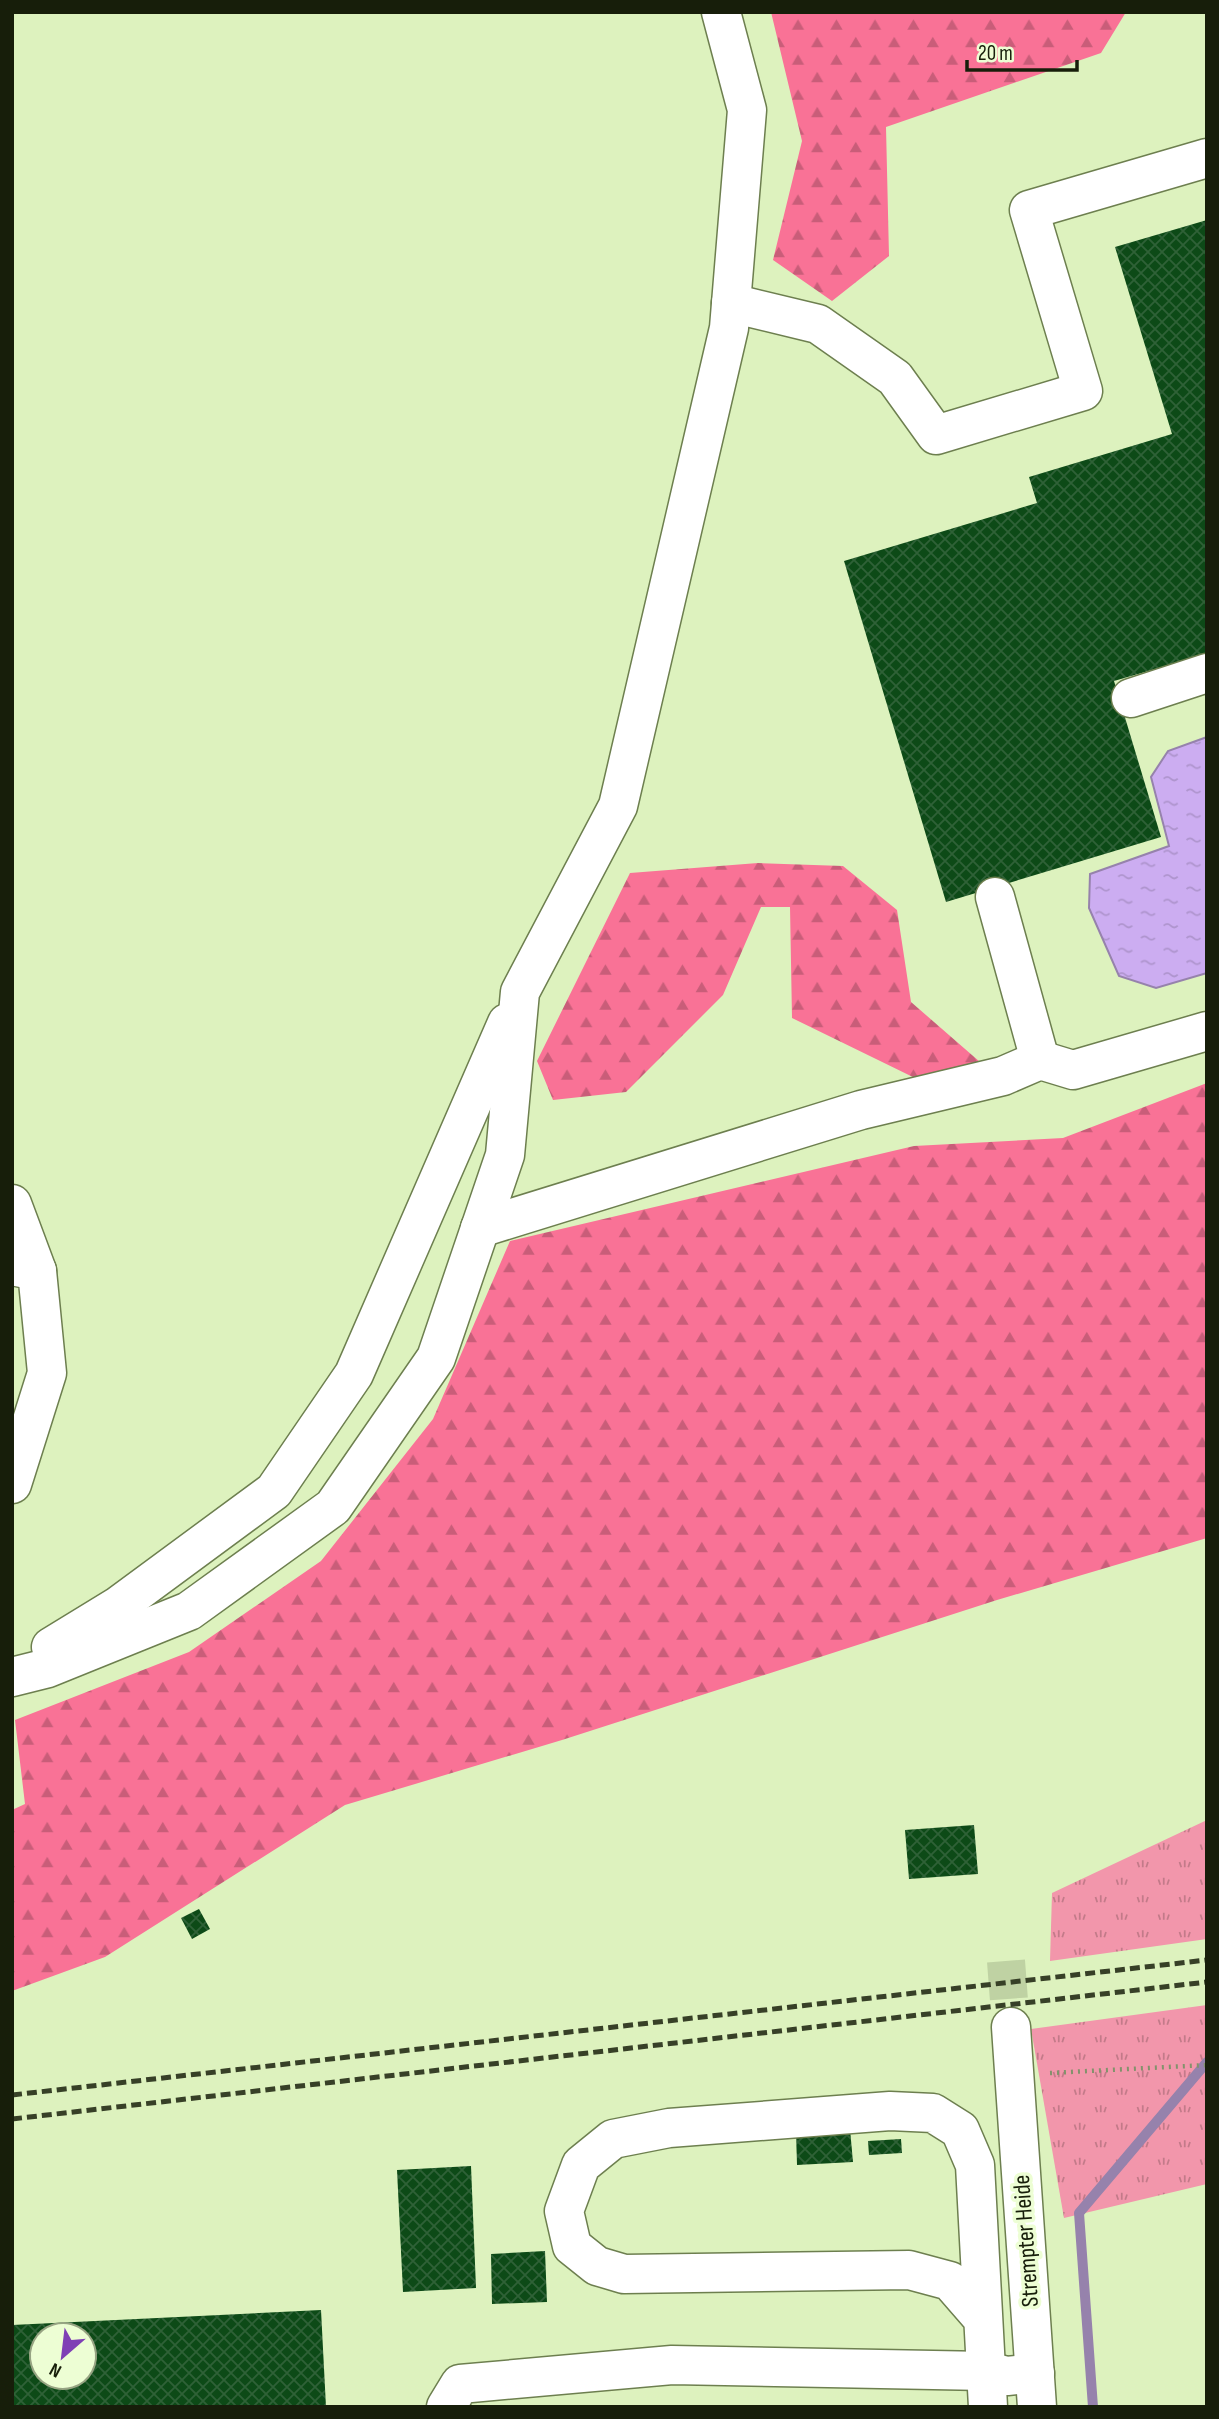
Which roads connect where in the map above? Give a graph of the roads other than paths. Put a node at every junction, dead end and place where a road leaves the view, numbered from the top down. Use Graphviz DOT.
graph roads {
  1 [pos="721,12"];
  2 [pos="1207,158"];
  3 [pos="732,303"];
  4 [pos="1207,673"];
  5 [pos="1130,698"];
  6 [pos="995,897"];
  7 [pos="520,992"];
  8 [pos="1207,1031"];
  9 [pos="1040,1060"];
  10 [pos="12,1204"];
  11 [pos="480,1228"];
  12 [pos="25,1268"];
  13 [pos="12,1484"];
  14 [pos="12,1674"];
  15 [pos="1011,2026"];
  16 [pos="983,2319"];
  17 [pos="987,2389"];
  18 [pos="1036,2390"];
  19 [pos="446,2407"];
  1 -- 3 [label="street"];
  2 -- 3 [label="street"];
  3 -- 7 [label="street"];
  4 -- 5 [label="street"];
  6 -- 9 [label="street"];
  7 -- 11 [label="street"];
  7 -- 14 [label="street"];
  8 -- 9 [label="street"];
  9 -- 11 [label="street"];
  10 -- 12 [label="street"];
  11 -- 14 [label="street"];
  12 -- 13 [label="street"];
  15 -- 18 [label="street, Strempter Heide"];
  16 -- 16 [label="street"];
  16 -- 17 [label="street"];
  17 -- 18 [label="street"];
  17 -- 19 [label="street"];
}
